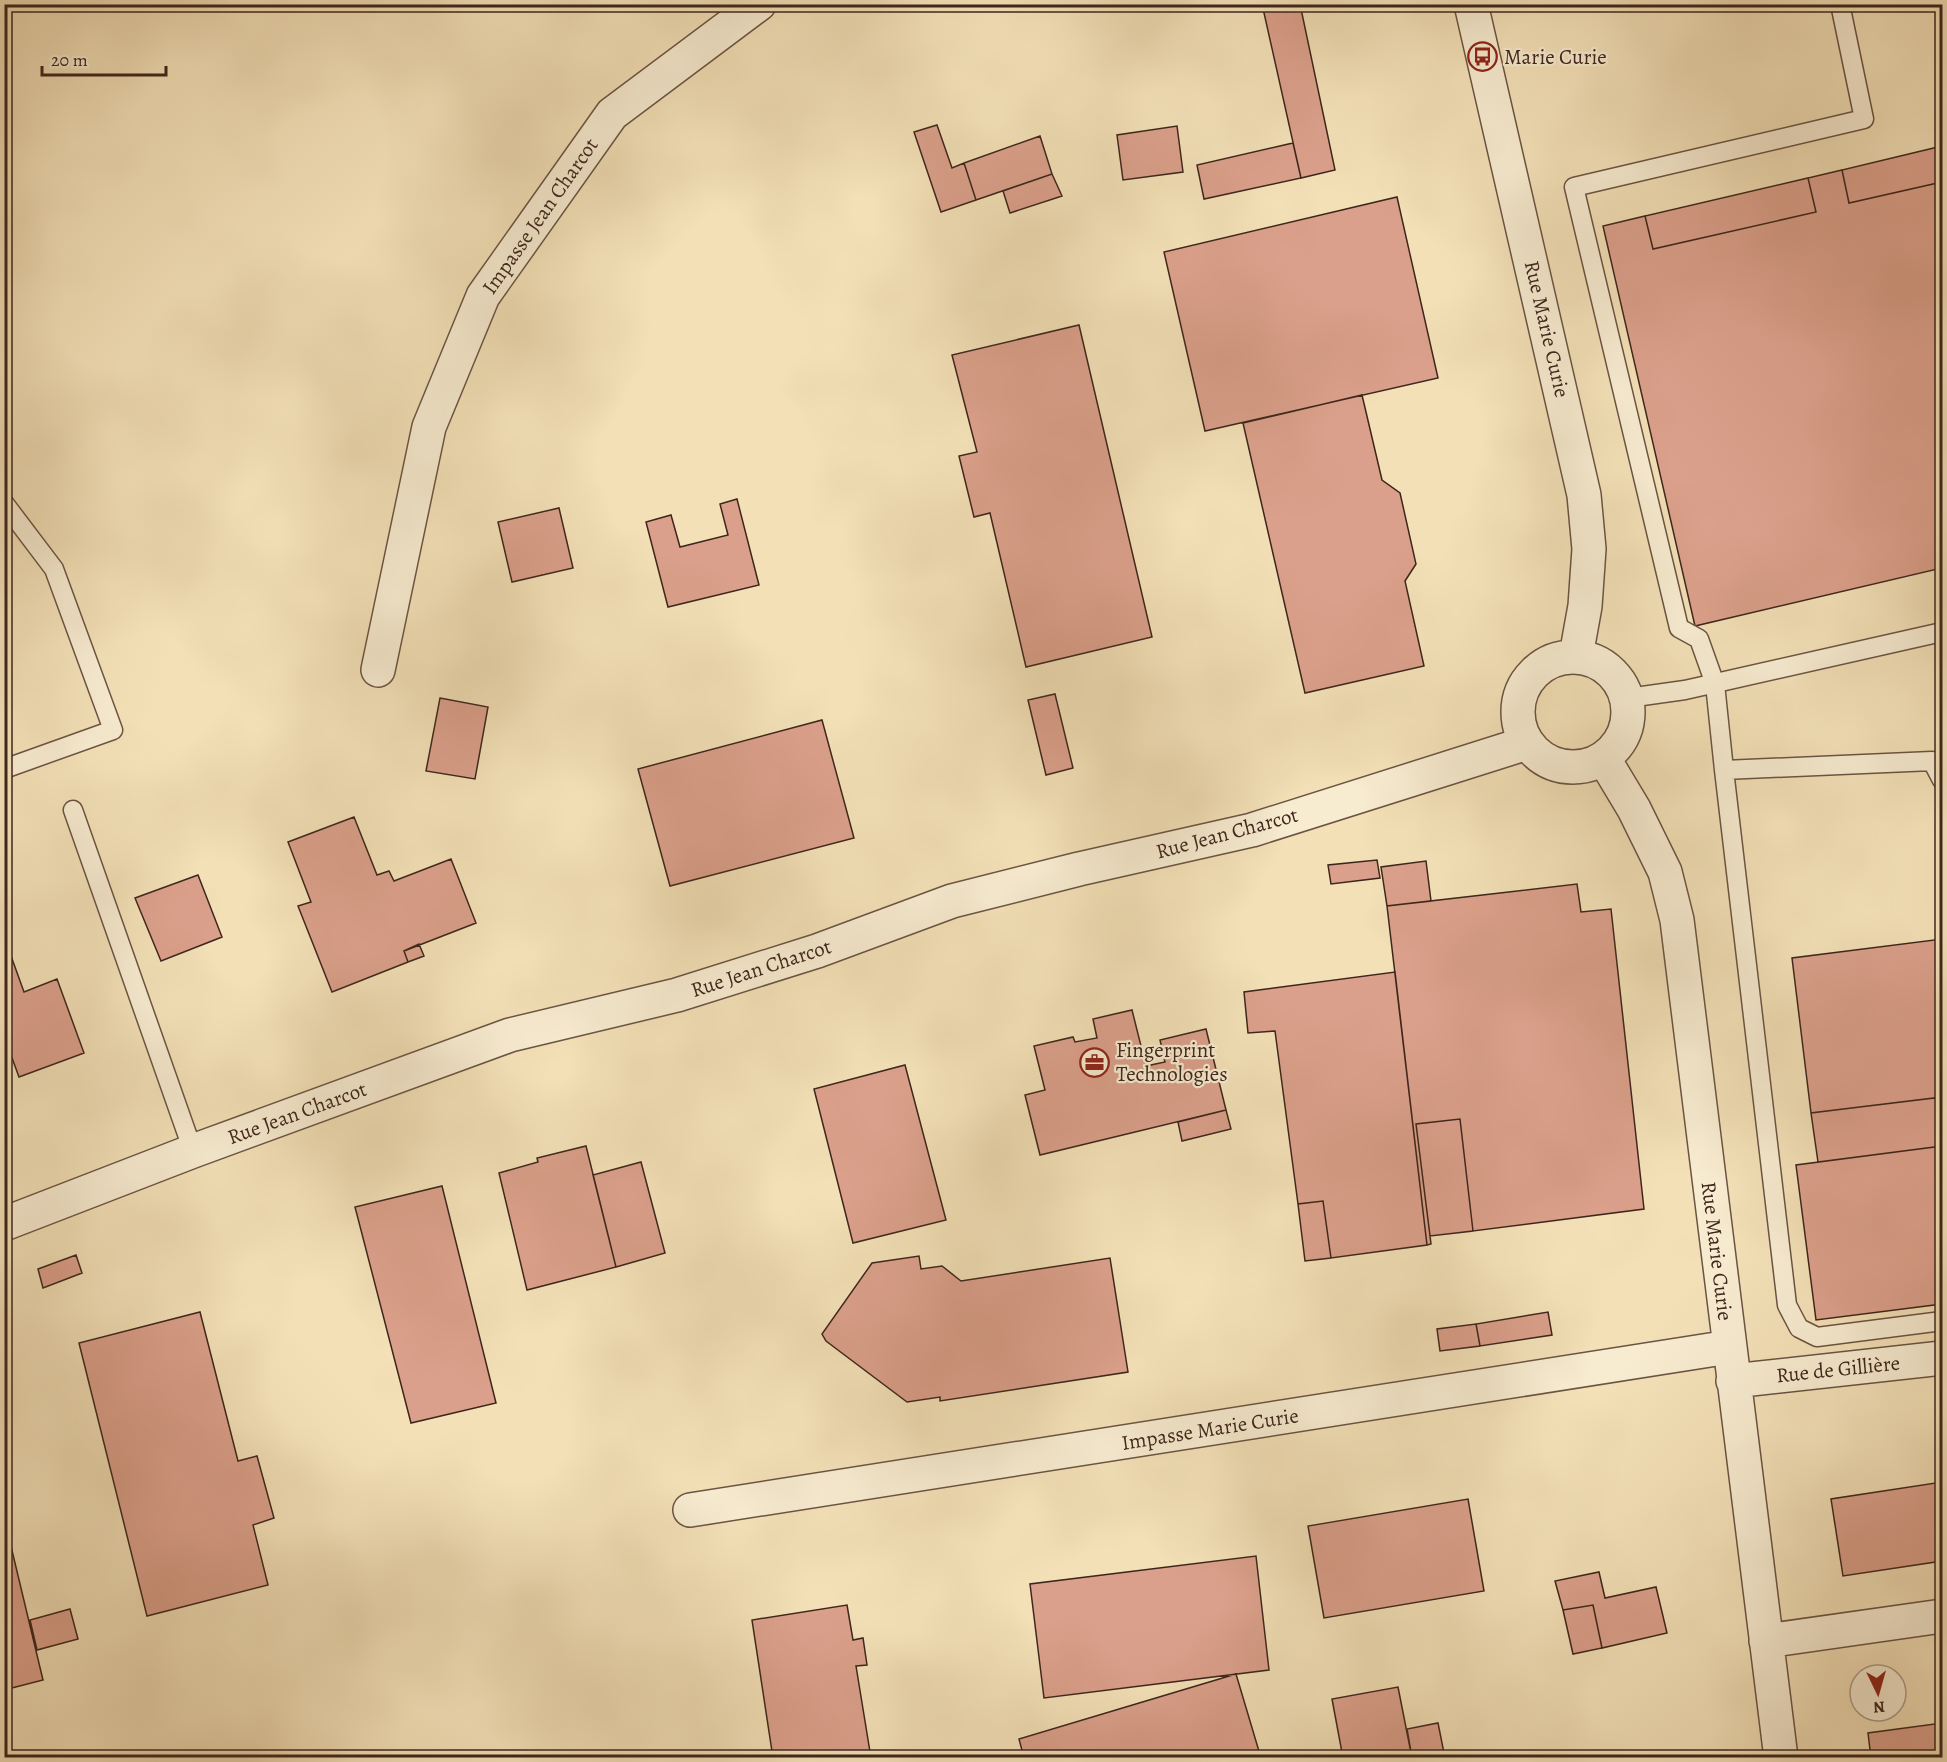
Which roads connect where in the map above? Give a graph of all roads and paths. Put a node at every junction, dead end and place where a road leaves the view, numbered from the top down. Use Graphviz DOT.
graph roads {
  1 [pos="759,4"];
  2 [pos="1471,4"];
  3 [pos="1840,4"];
  4 [pos="4,503"];
  5 [pos="1942,632"];
  6 [pos="1576,656"];
  7 [pos="378,670"];
  8 [pos="1715,684"];
  9 [pos="1628,698"];
  10 [pos="1527,743"];
  11 [pos="1604,759"];
  12 [pos="4,769"];
  13 [pos="1724,770"];
  14 [pos="1942,780"];
  15 [pos="73,810"];
  16 [pos="193,1151"];
  17 [pos="4,1224"];
  18 [pos="1942,1321"];
  19 [pos="1729,1347"];
  20 [pos="1942,1358"];
  21 [pos="1733,1381"];
  22 [pos="690,1510"];
  23 [pos="1942,1616"];
  24 [pos="1766,1641"];
  25 [pos="1781,1758"];
  1 -- 7 [label="street, Impasse Jean Charcot"];
  2 -- 6 [label="street, Rue Marie Curie"];
  3 -- 8 [label="lane"];
  4 -- 12 [label="lane"];
  5 -- 8 [label="lane"];
  6 -- 9 [label="street"];
  6 -- 10 [label="street"];
  8 -- 9 [label="lane"];
  8 -- 13 [label="lane"];
  9 -- 11 [label="street"];
  10 -- 11 [label="street"];
  10 -- 16 [label="street, Rue Jean Charcot"];
  11 -- 19 [label="street, Rue Marie Curie"];
  13 -- 14 [label="lane"];
  13 -- 18 [label="lane"];
  15 -- 16 [label="lane"];
  16 -- 17 [label="street, Rue Jean Charcot"];
  19 -- 21 [label="street, Rue Marie Curie"];
  19 -- 22 [label="street, Impasse Marie Curie"];
  20 -- 21 [label="street, Rue de Gillière"];
  21 -- 24 [label="street, Rue Marie Curie"];
  23 -- 24 [label="street"];
  24 -- 25 [label="street, Rue Marie Curie"];
}
